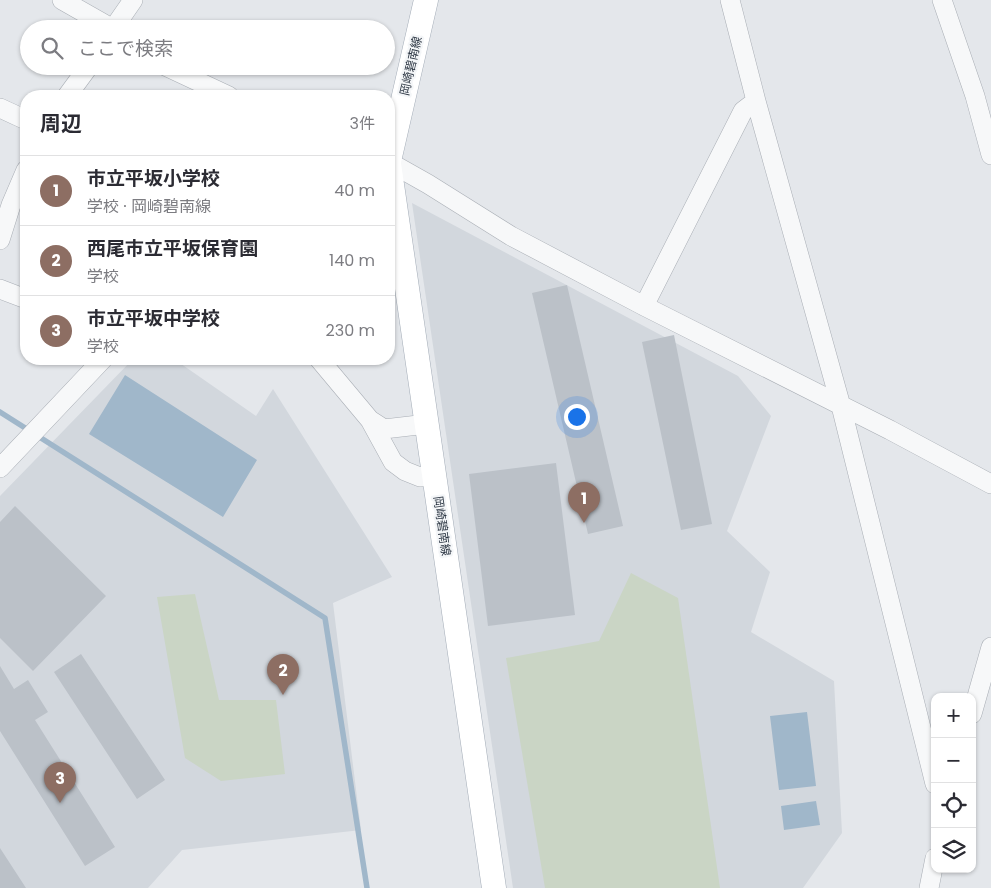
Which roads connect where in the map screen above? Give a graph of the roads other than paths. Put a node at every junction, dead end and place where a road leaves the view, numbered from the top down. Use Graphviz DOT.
graph roads {
  1 [pos="62,0"];
  2 [pos="133,0"];
  3 [pos="426,0"];
  4 [pos="730,0"];
  5 [pos="942,0"];
  6 [pos="97,20"];
  7 [pos="119,20"];
  8 [pos="82,75"];
  9 [pos="184,75"];
  10 [pos="71,90"];
  11 [pos="216,90"];
  12 [pos="756,101"];
  13 [pos="0,108"];
  14 [pos="20,117"];
  15 [pos="395,136"];
  16 [pos="990,146"];
  17 [pos="395,165"];
  18 [pos="20,184"];
  19 [pos="395,203"];
  20 [pos="0,240"];
  21 [pos="0,288"];
  22 [pos="20,296"];
  23 [pos="644,306"];
  24 [pos="97,365"];
  25 [pos="324,365"];
  26 [pos="841,406"];
  27 [pos="370,420"];
  28 [pos="427,424"];
  29 [pos="3,464"];
  30 [pos="435,476"];
  31 [pos="991,484"];
  32 [pos="991,647"];
  33 [pos="976,700"];
  34 [pos="935,783"];
  35 [pos="932,873"];
  36 [pos="494,888"];
  37 [pos="929,888"];
  1 -- 6 [label="street"];
  2 -- 7 [label="street"];
  3 -- 15 [label="main road, 岡崎碧南線"];
  4 -- 12 [label="street"];
  5 -- 16 [label="street"];
  8 -- 10 [label="street"];
  9 -- 11 [label="street"];
  12 -- 23 [label="street"];
  12 -- 26 [label="street"];
  13 -- 14 [label="street"];
  17 -- 23 [label="street"];
  18 -- 20 [label="street"];
  19 -- 28 [label="main road, 岡崎碧南線"];
  21 -- 22 [label="street"];
  23 -- 26 [label="street"];
  24 -- 29 [label="street"];
  25 -- 27 [label="street"];
  26 -- 31 [label="street"];
  26 -- 34 [label="street"];
  27 -- 28 [label="street"];
  27 -- 30 [label="street"];
  28 -- 30 [label="main road, 岡崎碧南線"];
  30 -- 36 [label="main road, 岡崎碧南線"];
  32 -- 33 [label="street"];
  35 -- 37 [label="street"];
}
